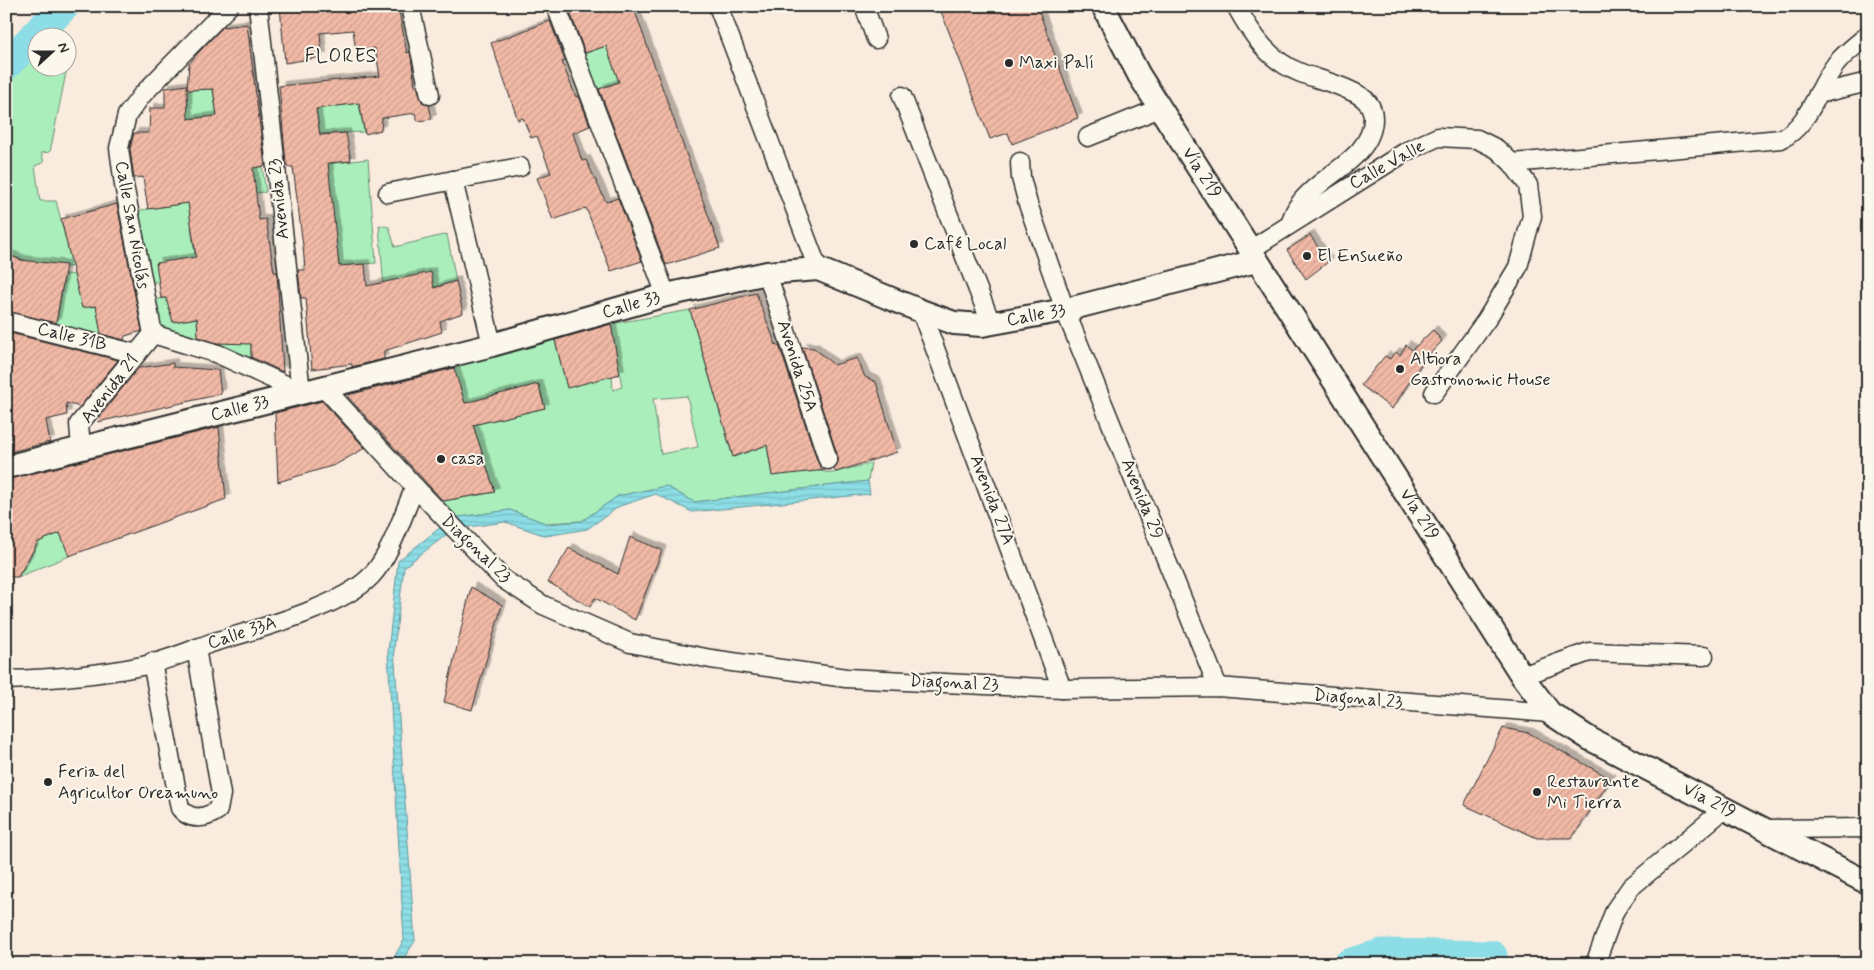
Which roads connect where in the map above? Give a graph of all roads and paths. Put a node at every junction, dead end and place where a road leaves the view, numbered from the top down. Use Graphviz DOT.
graph roads {
  1 [pos="229,6"];
  2 [pos="258,6"];
  3 [pos="410,6"];
  4 [pos="556,6"];
  5 [pos="718,6"];
  6 [pos="864,6"];
  7 [pos="1103,6"];
  8 [pos="1236,6"];
  9 [pos="1868,35"];
  10 [pos="876,39"];
  11 [pos="1868,82"];
  12 [pos="1818,94"];
  13 [pos="430,95"];
  14 [pos="902,96"];
  15 [pos="1160,108"];
  16 [pos="1088,137"];
  17 [pos="1020,162"];
  18 [pos="1512,162"];
  19 [pos="520,167"];
  20 [pos="453,180"];
  21 [pos="388,192"];
  22 [pos="1291,222"];
  23 [pos="1253,256"];
  24 [pos="818,269"];
  25 [pos="767,273"];
  26 [pos="666,295"];
  27 [pos="1066,310"];
  28 [pos="921,312"];
  29 [pos="6,321"];
  30 [pos="991,323"];
  31 [pos="153,334"];
  32 [pos="492,345"];
  33 [pos="137,354"];
  34 [pos="322,386"];
  35 [pos="301,392"];
  36 [pos="1434,393"];
  37 [pos="81,448"];
  38 [pos="828,460"];
  39 [pos="6,467"];
  40 [pos="414,487"];
  41 [pos="196,648"];
  42 [pos="1704,656"];
  43 [pos="152,662"];
  44 [pos="1522,676"];
  45 [pos="6,680"];
  46 [pos="1218,687"];
  47 [pos="1062,689"];
  48 [pos="1550,713"];
  49 [pos="1723,810"];
  50 [pos="1868,828"];
  51 [pos="1765,829"];
  52 [pos="1868,883"];
  53 [pos="1595,964"];
  1 -- 31 [label="street, Calle San Nicolás"];
  2 -- 35 [label="street, Avenida 23"];
  3 -- 13 [label="street"];
  4 -- 26 [label="street"];
  5 -- 24 [label="street"];
  6 -- 10 [label="street"];
  7 -- 15 [label="main road, Vía 219"];
  8 -- 22 [label="street"];
  9 -- 12 [label="street"];
  11 -- 12 [label="street"];
  12 -- 18 [label="street"];
  14 -- 30 [label="street"];
  15 -- 16 [label="street"];
  15 -- 23 [label="main road, Vía 219"];
  17 -- 27 [label="street, Avenida 29"];
  18 -- 22 [label="street, Calle Valle"];
  18 -- 36 [label="street, Calle Valle"];
  19 -- 20 [label="street"];
  20 -- 21 [label="street"];
  20 -- 32 [label="street"];
  22 -- 23 [label="street, Calle Valle"];
  23 -- 27 [label="main road, Calle 33"];
  23 -- 44 [label="main road, Vía 219"];
  24 -- 25 [label="main road, Calle 33"];
  24 -- 28 [label="main road, Calle 33"];
  25 -- 26 [label="main road, Calle 33"];
  25 -- 38 [label="street, Avenida 25A"];
  26 -- 32 [label="main road, Calle 33"];
  27 -- 30 [label="main road, Calle 33"];
  27 -- 46 [label="street, Avenida 29"];
  28 -- 30 [label="main road, Calle 33"];
  28 -- 47 [label="street, Avenida 27A"];
  29 -- 33 [label="street, Calle 31B"];
  31 -- 33 [label="street, Avenida 21"];
  31 -- 35 [label="street"];
  32 -- 34 [label="main road, Calle 33"];
  33 -- 37 [label="street, Avenida 21"];
  34 -- 35 [label="main road, Calle 33"];
  34 -- 40 [label="street"];
  35 -- 37 [label="main road, Calle 33"];
  37 -- 39 [label="main road, Calle 33"];
  40 -- 41 [label="street, Calle 33A"];
  40 -- 47 [label="street, Diagonal 23"];
  41 -- 43 [label="street, Calle 33A"];
  41 -- 43 [label="street"];
  42 -- 44 [label="street"];
  43 -- 45 [label="street, Calle 33A"];
  44 -- 48 [label="main road, Vía 219"];
  46 -- 47 [label="street, Diagonal 23"];
  46 -- 48 [label="street, Diagonal 23"];
  48 -- 49 [label="main road, Vía 219"];
  49 -- 51 [label="main road, Vía 219"];
  49 -- 53 [label="street"];
  50 -- 51 [label="street"];
  51 -- 52 [label="main road, Vía 219"];
}
